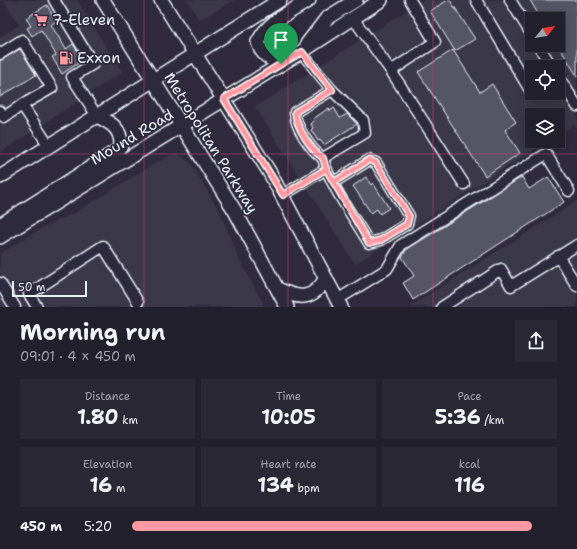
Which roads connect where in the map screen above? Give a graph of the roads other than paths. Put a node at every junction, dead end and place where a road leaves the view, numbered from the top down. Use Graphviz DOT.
graph roads {
  1 [pos="54,0"];
  2 [pos="103,0"];
  3 [pos="309,0"];
  4 [pos="356,0"];
  5 [pos="381,0"];
  6 [pos="410,0"];
  7 [pos="476,0"];
  8 [pos="510,0"];
  9 [pos="163,1"];
  10 [pos="278,1"];
  11 [pos="353,18"];
  12 [pos="525,24"];
  13 [pos="302,52"];
  14 [pos="195,53"];
  15 [pos="0,54"];
  16 [pos="281,64"];
  17 [pos="391,71"];
  18 [pos="153,79"];
  19 [pos="525,82"];
  20 [pos="565,87"];
  21 [pos="332,90"];
  22 [pos="224,99"];
  23 [pos="22,105"];
  24 [pos="577,106"];
  25 [pos="0,111"];
  26 [pos="97,116"];
  27 [pos="182,125"];
  28 [pos="49,146"];
  29 [pos="323,158"];
  30 [pos="326,169"];
  31 [pos="0,176"];
  32 [pos="334,182"];
  33 [pos="464,184"];
  34 [pos="569,191"];
  35 [pos="283,195"];
  36 [pos="0,225"];
  37 [pos="0,237"];
  38 [pos="577,245"];
  39 [pos="558,256"];
  40 [pos="326,278"];
  41 [pos="0,283"];
  42 [pos="577,286"];
  43 [pos="282,301"];
  44 [pos="339,303"];
  45 [pos="136,305"];
  46 [pos="15,307"];
  47 [pos="37,307"];
  48 [pos="442,307"];
  1 -- 26 [label="lane"];
  2 -- 18 [label="main road, Metropolitan Parkway"];
  3 -- 16 [label="main road"];
  4 -- 13 [label="main road"];
  5 -- 11 [label="main road, Mound Road"];
  6 -- 17 [label="lane"];
  7 -- 19 [label="lane"];
  8 -- 12 [label="lane"];
  9 -- 14 [label="main road"];
  10 -- 14 [label="main road"];
  11 -- 13 [label="main road, Mound Road"];
  11 -- 17 [label="lane"];
  13 -- 16 [label="main road, Mound Road"];
  13 -- 21 [label="lane"];
  14 -- 18 [label="main road"];
  14 -- 22 [label="main road"];
  15 -- 23 [label="lane"];
  16 -- 22 [label="main road, Mound Road"];
  17 -- 33 [label="lane"];
  18 -- 26 [label="main road"];
  18 -- 27 [label="main road, Metropolitan Parkway"];
  20 -- 24 [label="lane"];
  21 -- 29 [label="lane"];
  21 -- 29 [label="lane"];
  22 -- 27 [label="main road, Mound Road"];
  22 -- 35 [label="main road"];
  23 -- 25 [label="lane"];
  23 -- 28 [label="lane"];
  26 -- 28 [label="main road"];
  26 -- 36 [label="main road"];
  27 -- 37 [label="main road, Mound Road"];
  27 -- 43 [label="main road, Metropolitan Parkway"];
  28 -- 31 [label="main road"];
  29 -- 30 [label="lane"];
  30 -- 32 [label="lane"];
  30 -- 35 [label="lane"];
  32 -- 32 [label="lane"];
  34 -- 44 [label="lane"];
  35 -- 40 [label="main road"];
  38 -- 39 [label="lane"];
  39 -- 42 [label="lane"];
  39 -- 48 [label="lane"];
  40 -- 43 [label="main road"];
  40 -- 44 [label="main road"];
  41 -- 46 [label="lane"];
  45 -- 47 [label="lane"];
}
